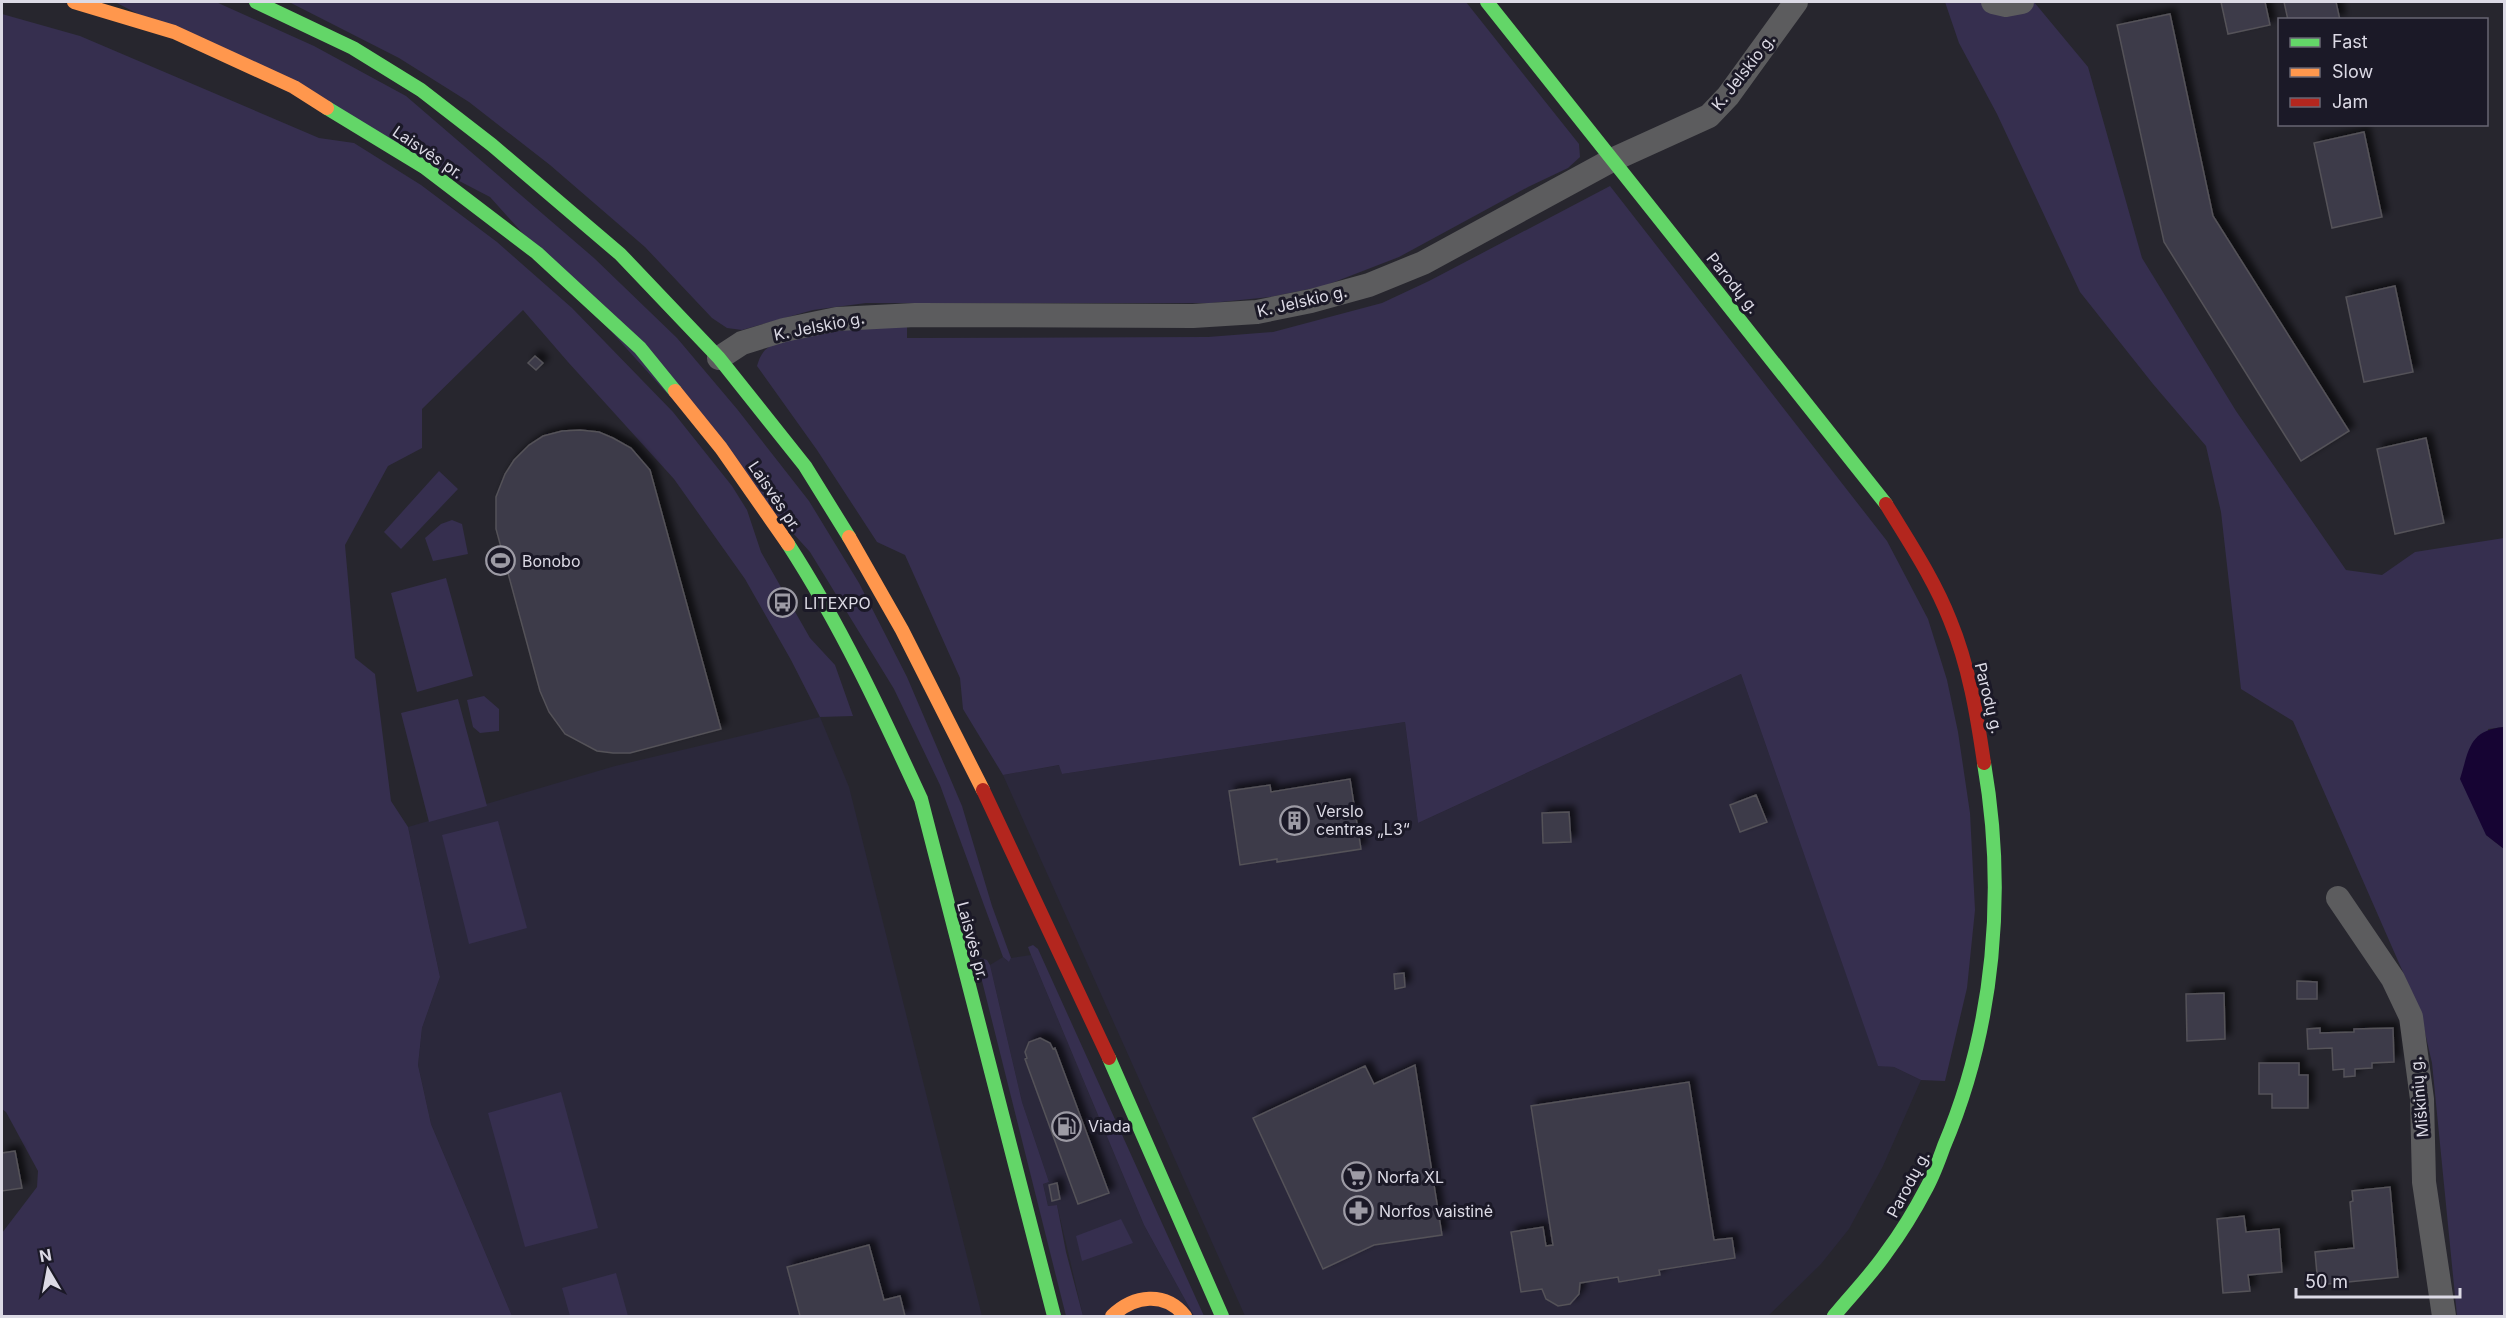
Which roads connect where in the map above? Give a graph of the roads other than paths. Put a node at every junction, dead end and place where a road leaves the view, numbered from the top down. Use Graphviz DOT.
graph roads {
  1 [pos="74,2"];
  2 [pos="256,2"];
  3 [pos="1487,2"];
  4 [pos="1796,2"];
  5 [pos="1993,2"];
  6 [pos="2022,2"];
  7 [pos="1612,160"];
  8 [pos="719,358"];
  9 [pos="2338,898"];
  10 [pos="1054,1317"];
  11 [pos="1112,1317"];
  12 [pos="1185,1317"];
  13 [pos="1222,1317"];
  14 [pos="1834,1317"];
  15 [pos="2444,1317"];
  1 -- 10 [label="main road, Laisvės pr."];
  2 -- 8 [label="main road"];
  3 -- 7 [label="main road, Parodų g."];
  4 -- 7 [label="street, K. Jelskio g."];
  5 -- 6 [label="street"];
  7 -- 8 [label="street, K. Jelskio g."];
  7 -- 14 [label="main road, Parodų g."];
  8 -- 13 [label="main road"];
  9 -- 15 [label="street, Miškinių g."];
  11 -- 12 [label="main road"];
}
